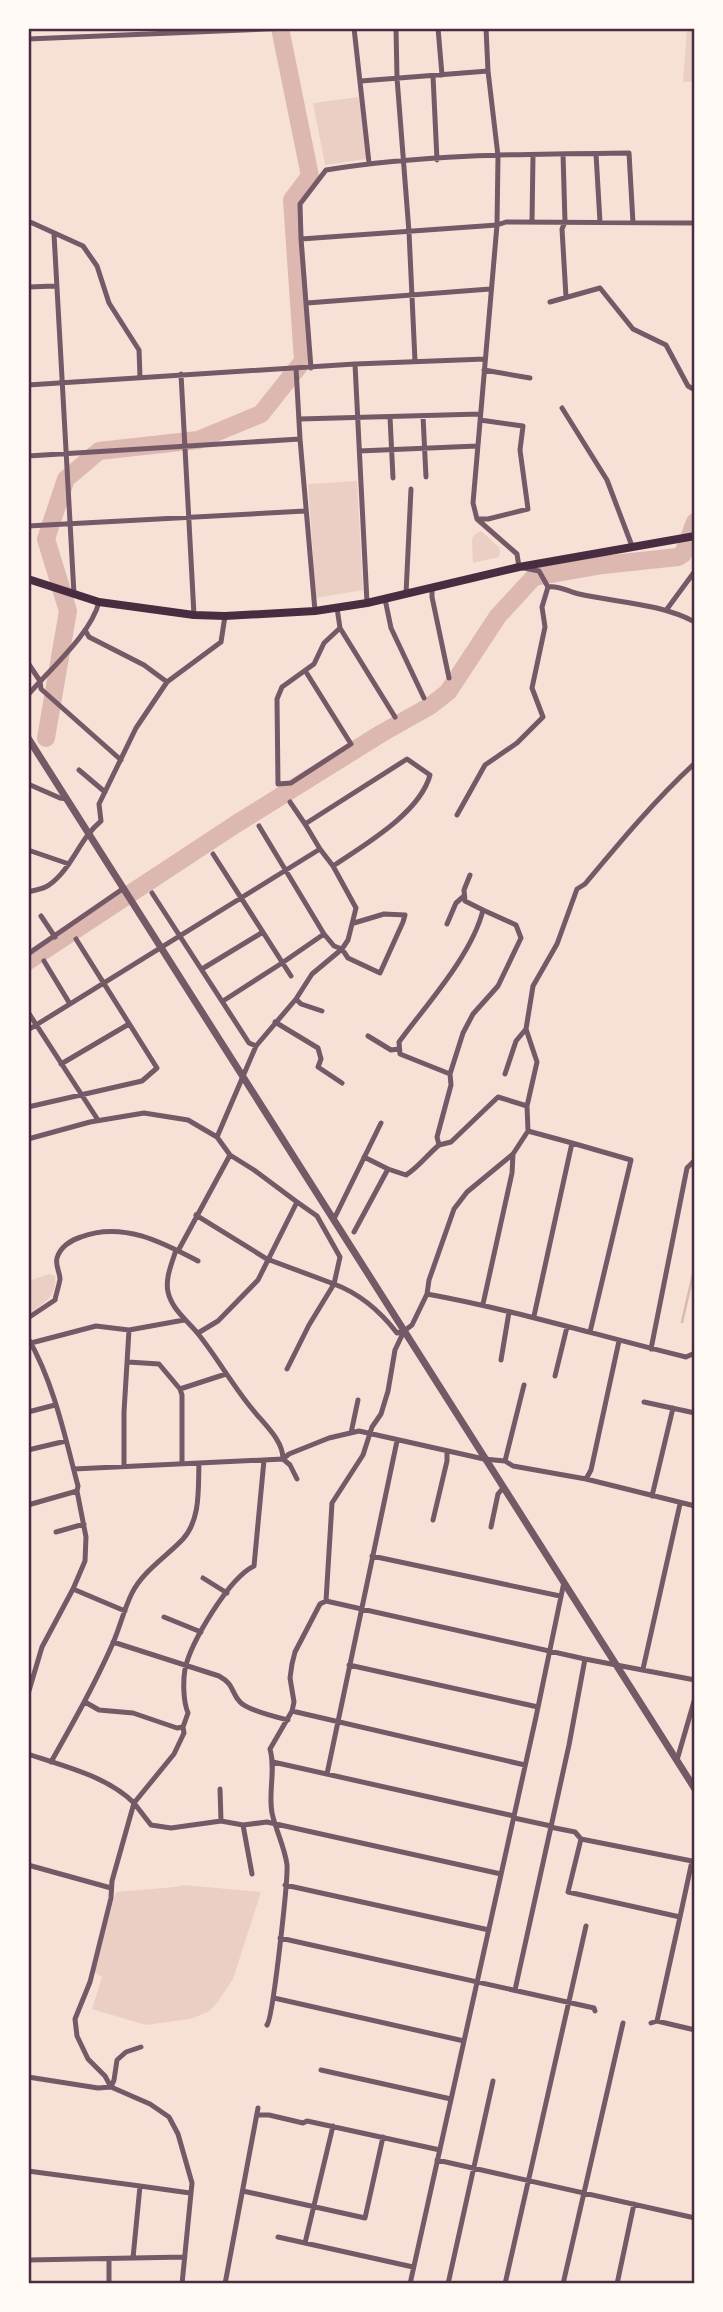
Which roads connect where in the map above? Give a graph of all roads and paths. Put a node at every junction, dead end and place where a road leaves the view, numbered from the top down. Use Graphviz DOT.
graph roads {
  1 [pos="52,28"];
  2 [pos="290,28"];
  3 [pos="354,28"];
  4 [pos="396,28"];
  5 [pos="438,28"];
  6 [pos="486,28"];
  7 [pos="145,30"];
  8 [pos="53,38"];
  9 [pos="28,39"];
  10 [pos="488,71"];
  11 [pos="442,75"];
  12 [pos="433,76"];
  13 [pos="397,78"];
  14 [pos="360,81"];
  15 [pos="596,153"];
  16 [pos="563,154"];
  17 [pos="533,155"];
  18 [pos="498,156"];
  19 [pos="436,160"];
  20 [pos="403,161"];
  21 [pos="369,163"];
  22 [pos="28,221"];
  23 [pos="532,222"];
  24 [pos="565,222"];
  25 [pos="600,222"];
  26 [pos="695,222"];
  27 [pos="633,223"];
  28 [pos="497,225"];
  29 [pos="409,232"];
  30 [pos="54,234"];
  31 [pos="301,239"];
  32 [pos="55,286"];
  33 [pos="28,287"];
  34 [pos="489,289"];
  35 [pos="412,296"];
  36 [pos="566,297"];
  37 [pos="550,302"];
  38 [pos="307,303"];
  39 [pos="485,359"];
  40 [pos="415,361"];
  41 [pos="355,364"];
  42 [pos="296,368"];
  43 [pos="311,368"];
  44 [pos="484,370"];
  45 [pos="181,374"];
  46 [pos="140,377"];
  47 [pos="530,378"];
  48 [pos="63,383"];
  49 [pos="28,385"];
  50 [pos="695,390"];
  51 [pos="562,408"];
  52 [pos="423,416"];
  53 [pos="357,417"];
  54 [pos="390,417"];
  55 [pos="480,417"];
  56 [pos="300,419"];
  57 [pos="300,439"];
  58 [pos="186,445"];
  59 [pos="477,446"];
  60 [pos="426,448"];
  61 [pos="392,450"];
  62 [pos="359,451"];
  63 [pos="67,453"];
  64 [pos="28,456"];
  65 [pos="426,477"];
  66 [pos="393,478"];
  67 [pos="411,489"];
  68 [pos="305,511"];
  69 [pos="190,517"];
  70 [pos="477,519"];
  71 [pos="69,524"];
  72 [pos="28,526"];
  73 [pos="695,536"];
  74 [pos="632,546"];
  75 [pos="519,568"];
  76 [pos="695,570"];
  77 [pos="28,579"];
  78 [pos="548,587"];
  79 [pos="432,588"];
  80 [pos="74,594"];
  81 [pos="406,594"];
  82 [pos="385,599"];
  83 [pos="99,602"];
  84 [pos="367,603"];
  85 [pos="337,608"];
  86 [pos="667,609"];
  87 [pos="315,611"];
  88 [pos="194,615"];
  89 [pos="225,616"];
  90 [pos="695,622"];
  91 [pos="340,628"];
  92 [pos="85,630"];
  93 [pos="28,663"];
  94 [pos="306,672"];
  95 [pos="449,678"];
  96 [pos="40,681"];
  97 [pos="167,682"];
  98 [pos="28,695"];
  99 [pos="424,698"];
  100 [pos="396,717"];
  101 [pos="28,738"];
  102 [pos="121,761"];
  103 [pos="695,763"];
  104 [pos="79,770"];
  105 [pos="28,784"];
  106 [pos="106,792"];
  107 [pos="68,799"];
  108 [pos="290,802"];
  109 [pos="457,816"];
  110 [pos="305,824"];
  111 [pos="259,826"];
  112 [pos="89,831"];
  113 [pos="320,849"];
  114 [pos="28,850"];
  115 [pos="213,854"];
  116 [pos="69,864"];
  117 [pos="333,866"];
  118 [pos="286,869"];
  119 [pos="470,875"];
  120 [pos="124,889"];
  121 [pos="28,892"];
  122 [pos="152,893"];
  123 [pos="464,896"];
  124 [pos="241,899"];
  125 [pos="483,910"];
  126 [pos="41,916"];
  127 [pos="354,923"];
  128 [pos="447,924"];
  129 [pos="262,932"];
  130 [pos="324,933"];
  131 [pos="55,937"];
  132 [pos="180,937"];
  133 [pos="76,939"];
  134 [pos="162,948"];
  135 [pos="342,949"];
  136 [pos="28,954"];
  137 [pos="44,961"];
  138 [pos="282,963"];
  139 [pos="202,969"];
  140 [pos="290,976"];
  141 [pos="105,983"];
  142 [pos="296,999"];
  143 [pos="223,1000"];
  144 [pos="70,1004"];
  145 [pos="28,1012"];
  146 [pos="322,1012"];
  147 [pos="275,1022"];
  148 [pos="130,1024"];
  149 [pos="36,1025"];
  150 [pos="526,1029"];
  151 [pos="28,1030"];
  152 [pos="368,1036"];
  153 [pos="256,1046"];
  154 [pos="399,1049"];
  155 [pos="61,1065"];
  156 [pos="450,1074"];
  157 [pos="505,1074"];
  158 [pos="242,1076"];
  159 [pos="342,1083"];
  160 [pos="80,1094"];
  161 [pos="527,1106"];
  162 [pos="28,1107"];
  163 [pos="98,1121"];
  164 [pos="381,1123"];
  165 [pos="528,1131"];
  166 [pos="217,1137"];
  167 [pos="28,1139"];
  168 [pos="572,1143"];
  169 [pos="439,1144"];
  170 [pos="513,1154"];
  171 [pos="230,1155"];
  172 [pos="364,1157"];
  173 [pos="695,1160"];
  174 [pos="388,1169"];
  175 [pos="297,1202"];
  176 [pos="196,1215"];
  177 [pos="334,1219"];
  178 [pos="354,1232"];
  179 [pos="177,1250"];
  180 [pos="267,1259"];
  181 [pos="198,1262"];
  182 [pos="334,1284"];
  183 [pos="428,1294"];
  184 [pos="483,1304"];
  185 [pos="509,1312"];
  186 [pos="534,1316"];
  187 [pos="28,1318"];
  188 [pos="184,1320"];
  189 [pos="567,1327"];
  190 [pos="129,1330"];
  191 [pos="404,1331"];
  192 [pos="590,1332"];
  193 [pos="198,1334"];
  194 [pos="30,1341"];
  195 [pos="619,1341"];
  196 [pos="651,1349"];
  197 [pos="695,1353"];
  198 [pos="37,1355"];
  199 [pos="28,1359"];
  200 [pos="501,1360"];
  201 [pos="128,1363"];
  202 [pos="287,1368"];
  203 [pos="226,1374"];
  204 [pos="555,1376"];
  205 [pos="524,1385"];
  206 [pos="180,1389"];
  207 [pos="358,1400"];
  208 [pos="644,1402"];
  209 [pos="55,1405"];
  210 [pos="673,1408"];
  211 [pos="28,1412"];
  212 [pos="695,1413"];
  213 [pos="351,1433"];
  214 [pos="371,1433"];
  215 [pos="66,1441"];
  216 [pos="397,1441"];
  217 [pos="28,1450"];
  218 [pos="447,1451"];
  219 [pos="283,1459"];
  220 [pos="484,1459"];
  221 [pos="264,1460"];
  222 [pos="505,1461"];
  223 [pos="182,1463"];
  224 [pos="199,1463"];
  225 [pos="124,1465"];
  226 [pos="74,1469"];
  227 [pos="297,1479"];
  228 [pos="586,1479"];
  229 [pos="503,1488"];
  230 [pos="77,1491"];
  231 [pos="652,1496"];
  232 [pos="680,1504"];
  233 [pos="28,1505"];
  234 [pos="695,1506"];
  235 [pos="433,1520"];
  236 [pos="84,1524"];
  237 [pos="491,1527"];
  238 [pos="56,1532"];
  239 [pos="372,1556"];
  240 [pos="203,1578"];
  241 [pos="564,1582"];
  242 [pos="73,1589"];
  243 [pos="227,1593"];
  244 [pos="561,1596"];
  245 [pos="326,1601"];
  246 [pos="361,1608"];
  247 [pos="125,1611"];
  248 [pos="164,1617"];
  249 [pos="201,1632"];
  250 [pos="114,1642"];
  251 [pos="549,1650"];
  252 [pos="585,1658"];
  253 [pos="614,1663"];
  254 [pos="187,1665"];
  255 [pos="349,1665"];
  256 [pos="642,1668"];
  257 [pos="695,1680"];
  258 [pos="28,1691"];
  259 [pos="695,1698"];
  260 [pos="85,1702"];
  261 [pos="537,1707"];
  262 [pos="292,1712"];
  263 [pos="288,1720"];
  264 [pos="338,1721"];
  265 [pos="183,1727"];
  266 [pos="28,1754"];
  267 [pos="677,1760"];
  268 [pos="51,1762"];
  269 [pos="273,1762"];
  270 [pos="525,1765"];
  271 [pos="327,1774"];
  272 [pos="220,1789"];
  273 [pos="695,1789"];
  274 [pos="134,1803"];
  275 [pos="514,1817"];
  276 [pos="221,1821"];
  277 [pos="243,1825"];
  278 [pos="276,1825"];
  279 [pos="550,1827"];
  280 [pos="581,1839"];
  281 [pos="28,1865"];
  282 [pos="252,1874"];
  283 [pos="501,1874"];
  284 [pos="285,1885"];
  285 [pos="111,1888"];
  286 [pos="680,1917"];
  287 [pos="586,1926"];
  288 [pos="489,1930"];
  289 [pos="280,1938"];
  290 [pos="477,1982"];
  291 [pos="514,1990"];
  292 [pos="274,1998"];
  293 [pos="568,2003"];
  294 [pos="595,2011"];
  295 [pos="623,2023"];
  296 [pos="267,2025"];
  297 [pos="695,2029"];
  298 [pos="464,2041"];
  299 [pos="141,2047"];
  300 [pos="321,2070"];
  301 [pos="28,2077"];
  302 [pos="493,2081"];
  303 [pos="111,2087"];
  304 [pos="451,2099"];
  305 [pos="333,2126"];
  306 [pos="383,2137"];
  307 [pos="440,2150"];
  308 [pos="437,2160"];
  309 [pos="474,2169"];
  310 [pos="28,2171"];
  311 [pos="528,2180"];
  312 [pos="140,2186"];
  313 [pos="243,2191"];
  314 [pos="190,2193"];
  315 [pos="584,2193"];
  316 [pos="634,2204"];
  317 [pos="314,2207"];
  318 [pos="695,2218"];
  319 [pos="278,2237"];
  320 [pos="305,2243"];
  321 [pos="185,2257"];
  322 [pos="133,2258"];
  323 [pos="109,2259"];
  324 [pos="28,2260"];
  325 [pos="413,2267"];
  326 [pos="109,2284"];
  327 [pos="182,2284"];
  328 [pos="225,2284"];
  329 [pos="410,2284"];
  330 [pos="448,2284"];
  331 [pos="505,2284"];
  332 [pos="563,2284"];
  333 [pos="617,2284"];
  1 -- 8 [label="street"];
  2 -- 7 [label="street"];
  3 -- 14 [label="street"];
  4 -- 13 [label="street"];
  5 -- 11 [label="street"];
  6 -- 10 [label="street"];
  7 -- 8 [label="street"];
  8 -- 9 [label="street"];
  10 -- 11 [label="street"];
  10 -- 18 [label="street"];
  11 -- 12 [label="street"];
  12 -- 13 [label="street"];
  12 -- 19 [label="street"];
  13 -- 14 [label="street"];
  13 -- 20 [label="street"];
  14 -- 21 [label="street"];
  15 -- 16 [label="street"];
  15 -- 25 [label="street"];
  15 -- 27 [label="street"];
  16 -- 17 [label="street"];
  16 -- 24 [label="street"];
  17 -- 18 [label="street"];
  17 -- 23 [label="street"];
  18 -- 19 [label="street"];
  18 -- 28 [label="street"];
  19 -- 20 [label="street"];
  20 -- 21 [label="street"];
  20 -- 29 [label="street"];
  21 -- 31 [label="street"];
  22 -- 30 [label="street"];
  23 -- 24 [label="street"];
  23 -- 28 [label="street"];
  24 -- 25 [label="street"];
  24 -- 36 [label="street"];
  25 -- 27 [label="street"];
  26 -- 27 [label="street"];
  28 -- 29 [label="street"];
  28 -- 34 [label="street"];
  29 -- 31 [label="street"];
  29 -- 35 [label="street"];
  30 -- 32 [label="street"];
  30 -- 46 [label="street"];
  31 -- 38 [label="street"];
  32 -- 33 [label="street"];
  32 -- 48 [label="street"];
  34 -- 35 [label="street"];
  34 -- 39 [label="street"];
  35 -- 38 [label="street"];
  35 -- 40 [label="street"];
  36 -- 37 [label="street"];
  36 -- 50 [label="street"];
  38 -- 43 [label="street"];
  39 -- 40 [label="street"];
  39 -- 44 [label="street"];
  40 -- 41 [label="street"];
  41 -- 43 [label="street"];
  41 -- 53 [label="street"];
  42 -- 43 [label="street"];
  42 -- 45 [label="street"];
  42 -- 56 [label="street"];
  44 -- 47 [label="street"];
  44 -- 55 [label="street"];
  45 -- 46 [label="street"];
  45 -- 58 [label="street"];
  46 -- 48 [label="street"];
  48 -- 49 [label="street"];
  48 -- 63 [label="street"];
  51 -- 74 [label="street"];
  52 -- 54 [label="street"];
  52 -- 55 [label="street"];
  52 -- 60 [label="street"];
  53 -- 54 [label="street"];
  53 -- 56 [label="street"];
  53 -- 62 [label="street"];
  54 -- 61 [label="street"];
  55 -- 59 [label="street"];
  55 -- 70 [label="street"];
  56 -- 57 [label="street"];
  57 -- 58 [label="street"];
  57 -- 68 [label="street"];
  58 -- 63 [label="street"];
  58 -- 69 [label="street"];
  59 -- 60 [label="street"];
  59 -- 70 [label="street"];
  60 -- 61 [label="street"];
  60 -- 65 [label="street"];
  61 -- 62 [label="street"];
  61 -- 66 [label="street"];
  62 -- 84 [label="street"];
  63 -- 64 [label="street"];
  63 -- 71 [label="street"];
  67 -- 81 [label="street"];
  68 -- 69 [label="street"];
  68 -- 87 [label="street"];
  69 -- 71 [label="street"];
  69 -- 88 [label="street"];
  70 -- 75 [label="street"];
  71 -- 72 [label="street"];
  71 -- 80 [label="street"];
  73 -- 74 [label="main road"];
  74 -- 75 [label="main road"];
  75 -- 78 [label="street"];
  75 -- 79 [label="main road"];
  76 -- 86 [label="street"];
  77 -- 80 [label="main road"];
  78 -- 86 [label="street"];
  78 -- 109 [label="street"];
  79 -- 81 [label="main road"];
  79 -- 95 [label="street"];
  80 -- 83 [label="main road"];
  81 -- 82 [label="main road"];
  82 -- 84 [label="main road"];
  82 -- 99 [label="street"];
  83 -- 88 [label="main road"];
  83 -- 92 [label="street"];
  84 -- 85 [label="main road"];
  85 -- 87 [label="main road"];
  85 -- 91 [label="street"];
  86 -- 90 [label="street"];
  87 -- 89 [label="main road"];
  88 -- 89 [label="main road"];
  89 -- 97 [label="street"];
  91 -- 94 [label="street"];
  91 -- 100 [label="street"];
  92 -- 96 [label="street"];
  92 -- 97 [label="street"];
  93 -- 96 [label="street"];
  94 -- 94 [label="street"];
  96 -- 98 [label="street"];
  96 -- 102 [label="street"];
  97 -- 102 [label="street"];
  101 -- 107 [label="street"];
  102 -- 106 [label="street"];
  103 -- 150 [label="street"];
  104 -- 106 [label="street"];
  105 -- 107 [label="street"];
  106 -- 112 [label="street"];
  107 -- 112 [label="street"];
  108 -- 110 [label="street"];
  110 -- 113 [label="street"];
  110 -- 117 [label="street"];
  111 -- 118 [label="street"];
  112 -- 116 [label="street"];
  112 -- 120 [label="street"];
  113 -- 117 [label="street"];
  113 -- 118 [label="street"];
  114 -- 116 [label="street"];
  115 -- 124 [label="street"];
  116 -- 121 [label="street"];
  117 -- 127 [label="street"];
  118 -- 124 [label="street"];
  118 -- 130 [label="street"];
  119 -- 123 [label="street"];
  120 -- 131 [label="street"];
  120 -- 134 [label="street"];
  122 -- 132 [label="street"];
  123 -- 125 [label="street"];
  123 -- 128 [label="street"];
  124 -- 129 [label="street"];
  124 -- 132 [label="street"];
  125 -- 154 [label="street"];
  125 -- 156 [label="street"];
  126 -- 131 [label="street"];
  127 -- 135 [label="street"];
  127 -- 135 [label="street"];
  129 -- 138 [label="street"];
  129 -- 139 [label="street"];
  130 -- 135 [label="street"];
  130 -- 138 [label="street"];
  131 -- 136 [label="street"];
  132 -- 134 [label="street"];
  132 -- 139 [label="street"];
  133 -- 141 [label="street"];
  134 -- 141 [label="street"];
  134 -- 158 [label="street"];
  135 -- 142 [label="street"];
  137 -- 144 [label="street"];
  138 -- 140 [label="street"];
  138 -- 143 [label="street"];
  139 -- 143 [label="street"];
  141 -- 144 [label="street"];
  141 -- 148 [label="street"];
  142 -- 146 [label="street"];
  142 -- 147 [label="street"];
  143 -- 153 [label="street"];
  144 -- 149 [label="street"];
  145 -- 149 [label="street"];
  147 -- 153 [label="street"];
  147 -- 159 [label="street"];
  148 -- 155 [label="street"];
  148 -- 160 [label="street"];
  149 -- 151 [label="street"];
  149 -- 155 [label="street"];
  150 -- 157 [label="street"];
  150 -- 161 [label="street"];
  152 -- 154 [label="street"];
  153 -- 158 [label="street"];
  154 -- 156 [label="street"];
  155 -- 160 [label="street"];
  156 -- 169 [label="street"];
  158 -- 166 [label="street"];
  158 -- 177 [label="street"];
  160 -- 162 [label="street"];
  160 -- 163 [label="street"];
  161 -- 165 [label="street"];
  161 -- 169 [label="street"];
  163 -- 166 [label="street"];
  163 -- 167 [label="street"];
  164 -- 172 [label="street"];
  165 -- 168 [label="street"];
  165 -- 170 [label="street"];
  166 -- 171 [label="street"];
  168 -- 186 [label="street"];
  168 -- 192 [label="street"];
  169 -- 174 [label="street"];
  170 -- 183 [label="street"];
  170 -- 184 [label="street"];
  171 -- 175 [label="street"];
  171 -- 176 [label="street"];
  172 -- 174 [label="street"];
  172 -- 177 [label="street"];
  173 -- 196 [label="street"];
  174 -- 178 [label="street"];
  175 -- 180 [label="street"];
  175 -- 182 [label="street"];
  176 -- 179 [label="street"];
  176 -- 180 [label="street"];
  177 -- 191 [label="street"];
  179 -- 181 [label="street"];
  179 -- 187 [label="street"];
  179 -- 188 [label="street"];
  180 -- 182 [label="street"];
  180 -- 193 [label="street"];
  182 -- 191 [label="street"];
  182 -- 202 [label="street"];
  183 -- 184 [label="street"];
  183 -- 191 [label="street"];
  184 -- 185 [label="street"];
  185 -- 186 [label="street"];
  185 -- 200 [label="street"];
  186 -- 189 [label="street"];
  188 -- 190 [label="street"];
  188 -- 193 [label="street"];
  189 -- 192 [label="street"];
  189 -- 204 [label="street"];
  190 -- 194 [label="street"];
  190 -- 201 [label="street"];
  191 -- 214 [label="street"];
  191 -- 220 [label="street"];
  192 -- 195 [label="street"];
  193 -- 203 [label="street"];
  194 -- 198 [label="street"];
  195 -- 196 [label="street"];
  195 -- 228 [label="street"];
  196 -- 197 [label="street"];
  198 -- 199 [label="street"];
  198 -- 209 [label="street"];
  201 -- 206 [label="street"];
  201 -- 225 [label="street"];
  203 -- 206 [label="street"];
  203 -- 219 [label="street"];
  205 -- 222 [label="street"];
  206 -- 223 [label="street"];
  207 -- 213 [label="street"];
  208 -- 210 [label="street"];
  209 -- 211 [label="street"];
  209 -- 215 [label="street"];
  210 -- 212 [label="street"];
  210 -- 231 [label="street"];
  213 -- 214 [label="street"];
  213 -- 219 [label="street"];
  214 -- 216 [label="street"];
  214 -- 245 [label="street"];
  215 -- 217 [label="street"];
  215 -- 226 [label="street"];
  216 -- 218 [label="street"];
  216 -- 239 [label="street"];
  218 -- 220 [label="street"];
  218 -- 235 [label="street"];
  219 -- 221 [label="street"];
  219 -- 227 [label="street"];
  220 -- 222 [label="street"];
  220 -- 229 [label="street"];
  221 -- 224 [label="street"];
  221 -- 243 [label="street"];
  222 -- 228 [label="street"];
  223 -- 224 [label="street"];
  223 -- 225 [label="street"];
  224 -- 247 [label="street"];
  225 -- 226 [label="street"];
  226 -- 230 [label="street"];
  228 -- 231 [label="street"];
  229 -- 237 [label="street"];
  229 -- 241 [label="street"];
  230 -- 233 [label="street"];
  230 -- 236 [label="street"];
  231 -- 232 [label="street"];
  232 -- 234 [label="street"];
  232 -- 256 [label="street"];
  236 -- 238 [label="street"];
  236 -- 242 [label="street"];
  239 -- 244 [label="street"];
  239 -- 246 [label="street"];
  240 -- 243 [label="street"];
  241 -- 244 [label="street"];
  241 -- 253 [label="street"];
  242 -- 247 [label="street"];
  242 -- 258 [label="street"];
  243 -- 249 [label="street"];
  244 -- 251 [label="street"];
  245 -- 246 [label="street"];
  245 -- 262 [label="street"];
  246 -- 251 [label="street"];
  246 -- 255 [label="street"];
  247 -- 250 [label="street"];
  248 -- 249 [label="street"];
  249 -- 254 [label="street"];
  250 -- 254 [label="street"];
  250 -- 260 [label="street"];
  251 -- 252 [label="street"];
  251 -- 261 [label="street"];
  252 -- 253 [label="street"];
  252 -- 279 [label="street"];
  253 -- 256 [label="street"];
  253 -- 267 [label="street"];
  254 -- 263 [label="street"];
  254 -- 265 [label="street"];
  255 -- 261 [label="street"];
  255 -- 264 [label="street"];
  256 -- 257 [label="street"];
  259 -- 267 [label="street"];
  260 -- 265 [label="street"];
  260 -- 268 [label="street"];
  261 -- 270 [label="street"];
  262 -- 263 [label="street"];
  262 -- 264 [label="street"];
  263 -- 269 [label="street"];
  264 -- 270 [label="street"];
  264 -- 271 [label="street"];
  265 -- 274 [label="street"];
  266 -- 268 [label="street"];
  267 -- 273 [label="street"];
  268 -- 274 [label="street"];
  269 -- 271 [label="street"];
  269 -- 278 [label="street"];
  270 -- 275 [label="street"];
  271 -- 275 [label="street"];
  272 -- 276 [label="street"];
  274 -- 276 [label="street"];
  274 -- 285 [label="street"];
  275 -- 279 [label="street"];
  275 -- 283 [label="street"];
  276 -- 277 [label="street"];
  277 -- 278 [label="street"];
  277 -- 282 [label="street"];
  278 -- 283 [label="street"];
  278 -- 284 [label="street"];
  279 -- 280 [label="street"];
  279 -- 291 [label="street"];
  280 -- 286 [label="street"];
  280 -- 286 [label="street"];
  281 -- 285 [label="street"];
  283 -- 288 [label="street"];
  284 -- 288 [label="street"];
  284 -- 289 [label="street"];
  285 -- 303 [label="street"];
  286 -- 297 [label="street"];
  287 -- 293 [label="street"];
  288 -- 290 [label="street"];
  289 -- 290 [label="street"];
  289 -- 292 [label="street"];
  290 -- 291 [label="street"];
  290 -- 298 [label="street"];
  291 -- 293 [label="street"];
  292 -- 296 [label="street"];
  292 -- 298 [label="street"];
  293 -- 294 [label="street"];
  293 -- 311 [label="street"];
  295 -- 315 [label="street"];
  298 -- 304 [label="street"];
  299 -- 303 [label="street"];
  300 -- 304 [label="street"];
  301 -- 303 [label="street"];
  302 -- 309 [label="street"];
  303 -- 314 [label="street"];
  304 -- 307 [label="street"];
  305 -- 306 [label="street"];
  305 -- 313 [label="street"];
  305 -- 317 [label="street"];
  306 -- 307 [label="street"];
  306 -- 317 [label="street"];
  307 -- 308 [label="street"];
  308 -- 309 [label="street"];
  308 -- 325 [label="street"];
  309 -- 311 [label="street"];
  309 -- 330 [label="street"];
  310 -- 312 [label="street"];
  311 -- 315 [label="street"];
  311 -- 331 [label="street"];
  312 -- 314 [label="street"];
  312 -- 322 [label="street"];
  313 -- 317 [label="street"];
  313 -- 328 [label="street"];
  314 -- 321 [label="street"];
  315 -- 316 [label="street"];
  315 -- 332 [label="street"];
  316 -- 318 [label="street"];
  316 -- 333 [label="street"];
  317 -- 320 [label="street"];
  319 -- 320 [label="street"];
  320 -- 325 [label="street"];
  321 -- 322 [label="street"];
  321 -- 327 [label="street"];
  322 -- 323 [label="street"];
  323 -- 324 [label="street"];
  323 -- 326 [label="street"];
  325 -- 329 [label="street"];
}
